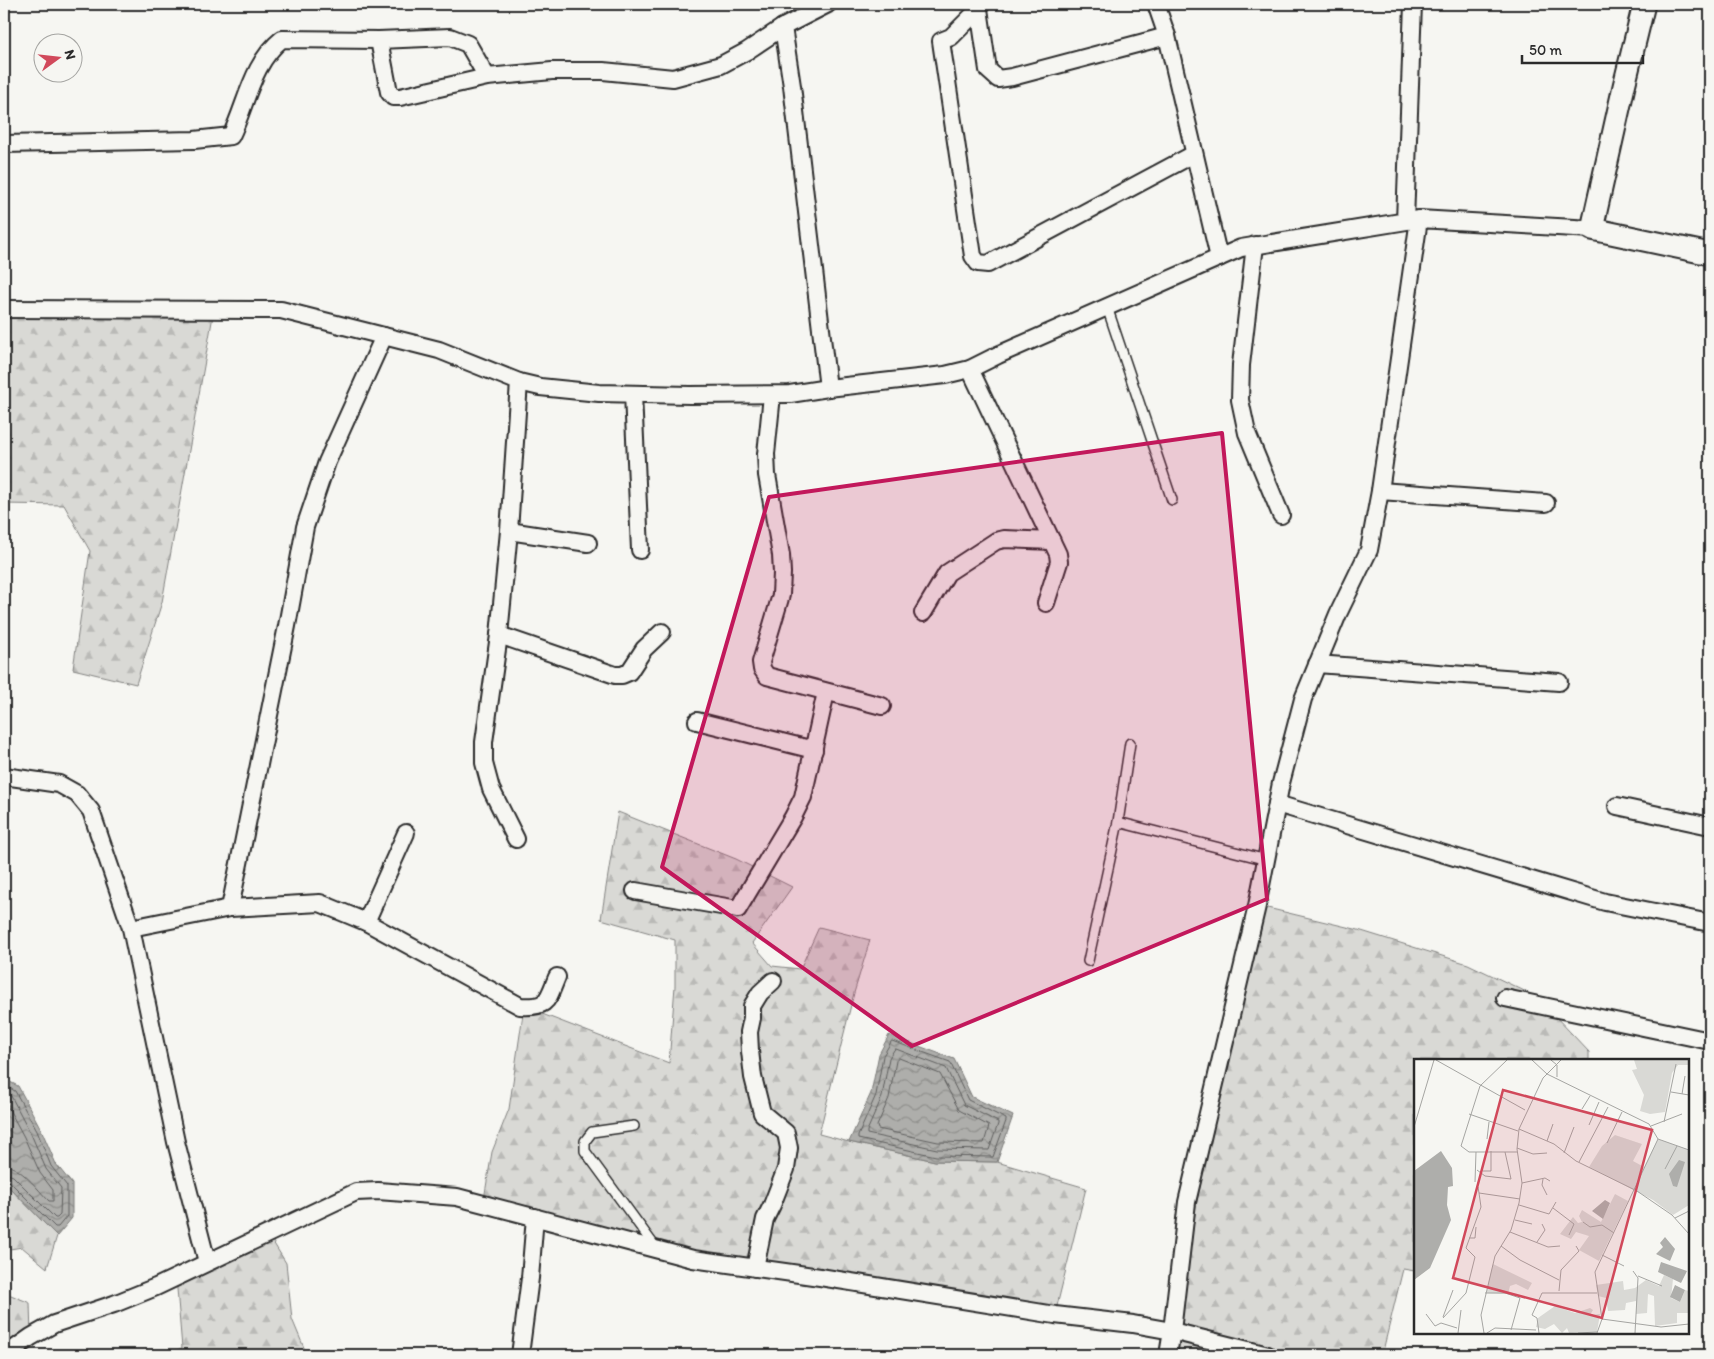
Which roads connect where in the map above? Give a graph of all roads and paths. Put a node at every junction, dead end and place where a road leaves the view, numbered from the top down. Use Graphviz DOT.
graph roads {
  1 [pos="828,4"];
  2 [pos="1156,4"];
  3 [pos="1413,4"];
  4 [pos="1644,4"];
  5 [pos="978,6"];
  6 [pos="783,27"];
  7 [pos="1167,36"];
  8 [pos="379,40"];
  9 [pos="488,77"];
  10 [pos="4,144"];
  11 [pos="1194,154"];
  12 [pos="1412,220"];
  13 [pos="1592,229"];
  14 [pos="1254,245"];
  15 [pos="1710,254"];
  16 [pos="1219,258"];
  17 [pos="1107,307"];
  18 [pos="4,310"];
  19 [pos="384,336"];
  20 [pos="970,369"];
  21 [pos="519,382"];
  22 [pos="828,388"];
  23 [pos="633,394"];
  24 [pos="772,395"];
  25 [pos="1380,491"];
  26 [pos="1172,500"];
  27 [pos="1546,503"];
  28 [pos="1281,515"];
  29 [pos="509,531"];
  30 [pos="1052,541"];
  31 [pos="588,544"];
  32 [pos="640,550"];
  33 [pos="1046,603"];
  34 [pos="923,613"];
  35 [pos="662,632"];
  36 [pos="499,635"];
  37 [pos="1317,664"];
  38 [pos="1560,682"];
  39 [pos="826,692"];
  40 [pos="882,706"];
  41 [pos="697,721"];
  42 [pos="1130,743"];
  43 [pos="814,750"];
  44 [pos="4,776"];
  45 [pos="1277,804"];
  46 [pos="1617,806"];
  47 [pos="1118,822"];
  48 [pos="1710,826"];
  49 [pos="406,833"];
  50 [pos="516,839"];
  51 [pos="1267,860"];
  52 [pos="636,891"];
  53 [pos="230,908"];
  54 [pos="366,922"];
  55 [pos="1710,923"];
  56 [pos="131,928"];
  57 [pos="1088,961"];
  58 [pos="558,977"];
  59 [pos="773,981"];
  60 [pos="1505,998"];
  61 [pos="1710,1041"];
  62 [pos="634,1126"];
  63 [pos="535,1217"];
  64 [pos="657,1249"];
  65 [pos="206,1262"];
  66 [pos="755,1268"];
  67 [pos="1172,1331"];
  68 [pos="4,1353"];
  69 [pos="520,1355"];
  70 [pos="1168,1355"];
  71 [pos="1268,1355"];
  1 -- 6 [label="street"];
  2 -- 7 [label="street"];
  3 -- 12 [label="street"];
  4 -- 13 [label="street"];
  5 -- 7 [label="street"];
  5 -- 11 [label="street"];
  6 -- 9 [label="street"];
  6 -- 22 [label="street"];
  7 -- 11 [label="street"];
  8 -- 9 [label="street"];
  8 -- 9 [label="street"];
  8 -- 10 [label="street"];
  11 -- 16 [label="street"];
  12 -- 13 [label="street"];
  12 -- 14 [label="street"];
  12 -- 25 [label="street"];
  13 -- 15 [label="street"];
  14 -- 16 [label="street"];
  14 -- 28 [label="street"];
  16 -- 17 [label="street"];
  17 -- 20 [label="street"];
  17 -- 26 [label="lane"];
  18 -- 19 [label="street"];
  19 -- 21 [label="street"];
  19 -- 53 [label="street"];
  20 -- 22 [label="street"];
  20 -- 30 [label="street"];
  21 -- 23 [label="street"];
  21 -- 29 [label="street"];
  22 -- 24 [label="street"];
  23 -- 24 [label="street"];
  23 -- 32 [label="street"];
  24 -- 39 [label="street"];
  25 -- 27 [label="street"];
  25 -- 37 [label="street"];
  29 -- 31 [label="street"];
  29 -- 36 [label="street"];
  30 -- 33 [label="street"];
  30 -- 34 [label="street"];
  35 -- 36 [label="street"];
  36 -- 50 [label="street"];
  37 -- 38 [label="street"];
  37 -- 45 [label="street"];
  39 -- 40 [label="street"];
  39 -- 43 [label="street"];
  41 -- 43 [label="street"];
  42 -- 47 [label="lane"];
  43 -- 52 [label="street"];
  44 -- 56 [label="street"];
  45 -- 51 [label="street"];
  45 -- 55 [label="street"];
  46 -- 48 [label="street"];
  47 -- 51 [label="lane"];
  47 -- 57 [label="lane"];
  49 -- 54 [label="street"];
  51 -- 67 [label="street"];
  53 -- 54 [label="street"];
  53 -- 56 [label="street"];
  54 -- 58 [label="street"];
  56 -- 65 [label="street"];
  59 -- 66 [label="street"];
  60 -- 61 [label="street"];
  62 -- 64 [label="lane"];
  63 -- 64 [label="street"];
  63 -- 65 [label="street"];
  63 -- 69 [label="street"];
  64 -- 66 [label="street"];
  65 -- 68 [label="street"];
  66 -- 67 [label="street"];
  67 -- 70 [label="street"];
  67 -- 71 [label="street"];
}
